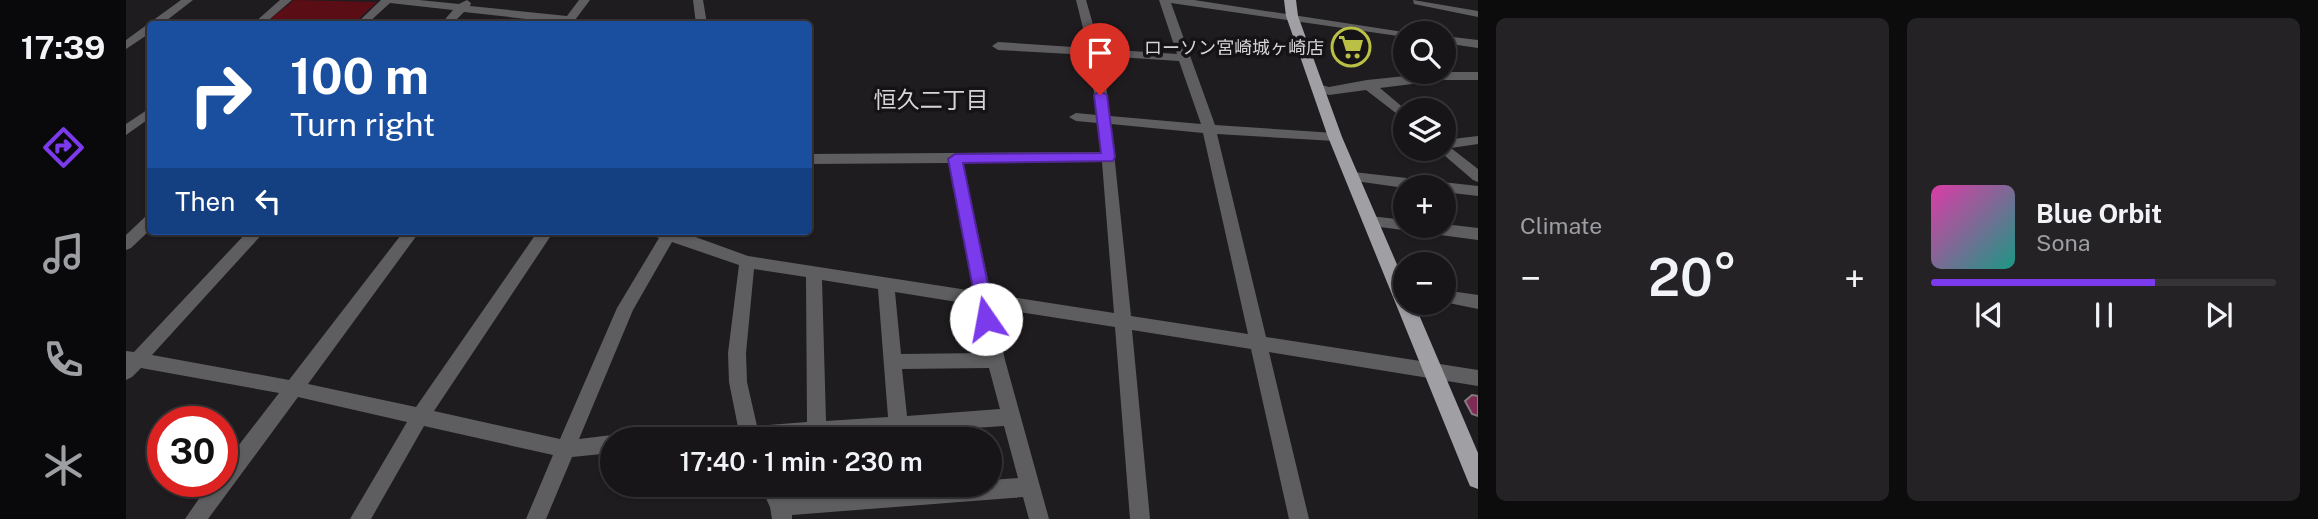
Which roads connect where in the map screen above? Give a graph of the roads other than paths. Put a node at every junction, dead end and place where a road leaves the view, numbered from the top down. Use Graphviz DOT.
graph roads {
  1 [pos="188,0"];
  2 [pos="287,0"];
  3 [pos="388,0"];
  4 [pos="585,0"];
  5 [pos="698,0"];
  6 [pos="1081,0"];
  7 [pos="1164,0"];
  8 [pos="1171,0"];
  9 [pos="1418,0"];
  10 [pos="464,4"];
  11 [pos="1289,4"];
  12 [pos="1478,14"];
  13 [pos="160,21"];
  14 [pos="262,21"];
  15 [pos="364,21"];
  16 [pos="449,21"];
  17 [pos="562,21"];
  18 [pos="569,21"];
  19 [pos="702,21"];
  20 [pos="147,30"];
  21 [pos="1393,31"];
  22 [pos="1456,41"];
  23 [pos="1478,44"];
  24 [pos="126,46"];
  25 [pos="998,46"];
  26 [pos="1095,52"];
  27 [pos="1185,58"];
  28 [pos="1478,76"];
  29 [pos="1367,85"];
  30 [pos="1317,89"];
  31 [pos="1393,106"];
  32 [pos="126,114"];
  33 [pos="147,116"];
  34 [pos="147,117"];
  35 [pos="1076,117"];
  36 [pos="1102,117"];
  37 [pos="1209,128"];
  38 [pos="126,131"];
  39 [pos="1335,138"];
  40 [pos="1478,140"];
  41 [pos="1456,144"];
  42 [pos="1108,157"];
  43 [pos="1456,157"];
  44 [pos="812,159"];
  45 [pos="955,159"];
  46 [pos="1353,177"];
  47 [pos="1478,177"];
  48 [pos="1478,191"];
  49 [pos="1370,220"];
  50 [pos="1393,223"];
  51 [pos="147,224"];
  52 [pos="1456,231"];
  53 [pos="1478,234"];
  54 [pos="253,235"];
  55 [pos="409,235"];
  56 [pos="543,235"];
  57 [pos="664,235"];
  58 [pos="674,235"];
  59 [pos="126,244"];
  60 [pos="747,262"];
  61 [pos="1393,270"];
  62 [pos="814,273"];
  63 [pos="887,285"];
  64 [pos="981,298"];
  65 [pos="1456,298"];
  66 [pos="1478,302"];
  67 [pos="1412,315"];
  68 [pos="1124,323"];
  69 [pos="1260,344"];
  70 [pos="996,360"];
  71 [pos="892,362"];
  72 [pos="130,363"];
  73 [pos="1434,372"];
  74 [pos="1478,378"];
  75 [pos="292,388"];
  76 [pos="1011,417"];
  77 [pos="419,418"];
  78 [pos="898,424"];
  79 [pos="746,427"];
  80 [pos="817,427"];
  81 [pos="849,427"];
  82 [pos="600,445"];
  83 [pos="565,449"];
  84 [pos="1478,479"];
  85 [pos="1030,487"];
  86 [pos="781,512"];
  87 [pos="195,519"];
  88 [pos="360,519"];
  89 [pos="536,519"];
  90 [pos="1039,519"];
  91 [pos="1140,519"];
  92 [pos="1299,519"];
  1 -- 13 [label="street"];
  2 -- 14 [label="street"];
  3 -- 10 [label="street"];
  3 -- 15 [label="street"];
  4 -- 18 [label="street"];
  5 -- 19 [label="street"];
  6 -- 26 [label="street"];
  7 -- 27 [label="street"];
  8 -- 11 [label="street"];
  9 -- 12 [label="street"];
  10 -- 16 [label="street"];
  10 -- 17 [label="street"];
  11 -- 21 [label="street"];
  11 -- 30 [label="main road"];
  20 -- 24 [label="street"];
  22 -- 23 [label="street"];
  25 -- 26 [label="street"];
  26 -- 27 [label="street"];
  26 -- 36 [label="street"];
  27 -- 37 [label="street"];
  28 -- 29 [label="street"];
  29 -- 30 [label="street"];
  29 -- 31 [label="street"];
  30 -- 39 [label="main road"];
  32 -- 33 [label="street"];
  34 -- 38 [label="street"];
  35 -- 36 [label="street"];
  36 -- 37 [label="street"];
  36 -- 42 [label="street"];
  37 -- 39 [label="street"];
  37 -- 69 [label="street"];
  39 -- 46 [label="main road"];
  40 -- 41 [label="street"];
  42 -- 45 [label="street"];
  42 -- 68 [label="street"];
  43 -- 47 [label="street"];
  44 -- 45 [label="street"];
  45 -- 64 [label="street"];
  46 -- 48 [label="street"];
  46 -- 49 [label="main road"];
  49 -- 50 [label="street"];
  49 -- 61 [label="main road"];
  51 -- 59 [label="street"];
  52 -- 53 [label="street"];
  54 -- 72 [label="street"];
  55 -- 75 [label="street"];
  56 -- 77 [label="street"];
  57 -- 83 [label="street"];
  58 -- 60 [label="street"];
  60 -- 62 [label="street"];
  60 -- 79 [label="street"];
  62 -- 63 [label="street"];
  62 -- 80 [label="street"];
  63 -- 64 [label="street"];
  63 -- 71 [label="street"];
  64 -- 68 [label="street"];
  64 -- 70 [label="street"];
  65 -- 66 [label="street"];
  67 -- 73 [label="main road"];
  68 -- 69 [label="street"];
  68 -- 91 [label="street"];
  69 -- 73 [label="street"];
  69 -- 92 [label="street"];
  70 -- 71 [label="street"];
  70 -- 76 [label="street"];
  71 -- 78 [label="street"];
  72 -- 75 [label="street"];
  73 -- 74 [label="street"];
  73 -- 84 [label="main road"];
  75 -- 77 [label="street"];
  75 -- 87 [label="street"];
  76 -- 78 [label="street"];
  76 -- 85 [label="street"];
  77 -- 83 [label="street"];
  77 -- 88 [label="street"];
  78 -- 81 [label="street"];
  82 -- 83 [label="street"];
  83 -- 89 [label="street"];
  85 -- 86 [label="street"];
  85 -- 90 [label="street"];
}
